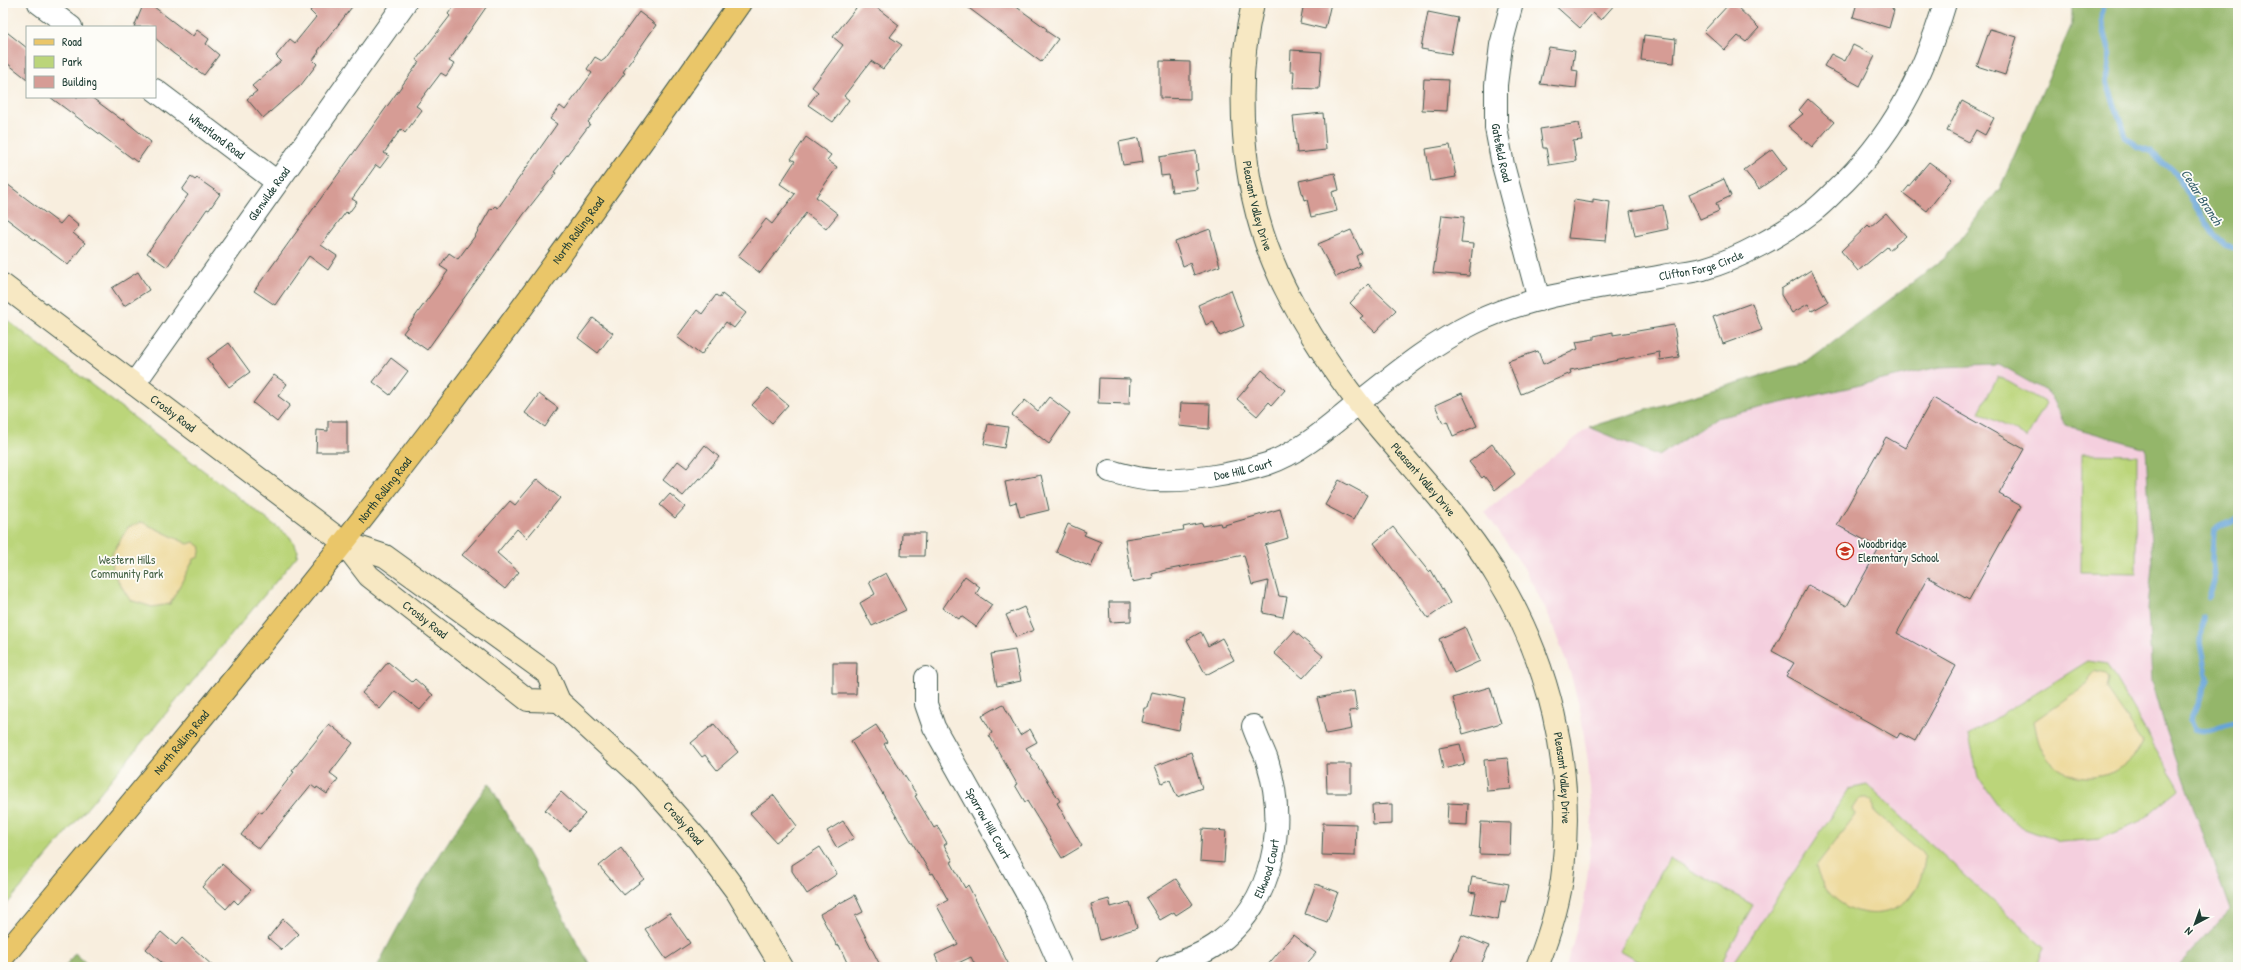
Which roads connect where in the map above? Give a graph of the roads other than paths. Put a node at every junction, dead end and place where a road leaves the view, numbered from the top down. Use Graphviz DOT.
graph roads {
  1 [pos="39,3"];
  2 [pos="404,3"];
  3 [pos="740,3"];
  4 [pos="1253,3"];
  5 [pos="1512,3"];
  6 [pos="1945,3"];
  7 [pos="70,26"];
  8 [pos="156,91"];
  9 [pos="277,182"];
  10 [pos="3,285"];
  11 [pos="1539,300"];
  12 [pos="134,384"];
  13 [pos="1358,403"];
  14 [pos="1110,471"];
  15 [pos="343,542"];
  16 [pos="926,678"];
  17 [pos="558,701"];
  18 [pos="1253,726"];
  19 [pos="3,957"];
  20 [pos="782,967"];
  21 [pos="1061,967"];
  22 [pos="1167,967"];
  23 [pos="1537,967"];
  1 -- 7 [label="street"];
  2 -- 9 [label="street, Glenwilde Road"];
  3 -- 15 [label="main road, North Rolling Road"];
  4 -- 13 [label="street, Pleasant Valley Drive"];
  5 -- 11 [label="street, Gatefield Road"];
  6 -- 11 [label="street, Clifton Forge Circle"];
  8 -- 9 [label="street, Wheatland Road"];
  9 -- 12 [label="street, Glenwilde Road"];
  10 -- 12 [label="street, Crosby Road"];
  11 -- 13 [label="street, Clifton Forge Circle"];
  12 -- 15 [label="street, Crosby Road"];
  13 -- 14 [label="street, Doe Hill Court"];
  13 -- 23 [label="street, Pleasant Valley Drive"];
  15 -- 17 [label="street, Crosby Road"];
  15 -- 17 [label="street, Crosby Road"];
  15 -- 19 [label="main road, North Rolling Road"];
  16 -- 21 [label="street, Sparrow Hill Court"];
  17 -- 20 [label="street, Crosby Road"];
  18 -- 22 [label="street, Elkwood Court"];
}
